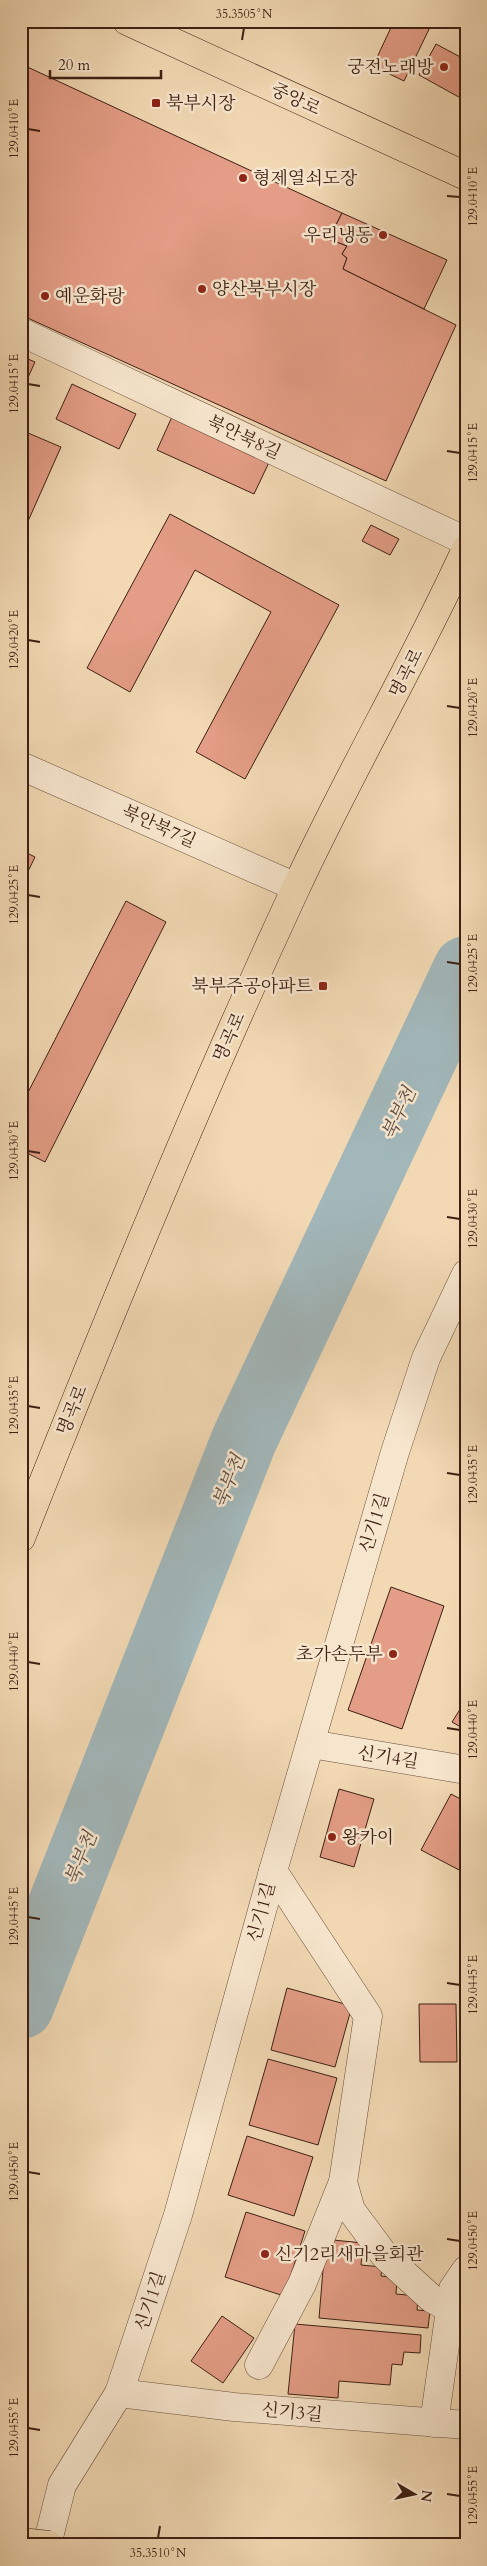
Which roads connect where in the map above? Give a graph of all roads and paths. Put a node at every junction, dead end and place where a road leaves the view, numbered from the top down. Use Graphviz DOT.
graph roads {
  1 [pos="127,21"];
  2 [pos="466,176"];
  3 [pos="21,332"];
  4 [pos="466,541"];
  5 [pos="466,549"];
  6 [pos="21,766"];
  7 [pos="296,887"];
  8 [pos="466,1274"];
  9 [pos="21,1538"];
  10 [pos="311,1744"];
  11 [pos="466,1770"];
  12 [pos="273,1871"];
  13 [pos="343,2182"];
  14 [pos="466,2270"];
  15 [pos="452,2310"];
  16 [pos="259,2366"];
  17 [pos="119,2393"];
  18 [pos="434,2423"];
  19 [pos="466,2425"];
  20 [pos="21,2542"];
  21 [pos="48,2545"];
  1 -- 2 [label="main road, 중앙로"];
  3 -- 4 [label="street, 북안북8길"];
  5 -- 7 [label="main road, 명곡로"];
  6 -- 7 [label="street, 북안북7길"];
  7 -- 9 [label="main road, 명곡로"];
  8 -- 10 [label="street, 신기1길"];
  10 -- 11 [label="street, 신기4길"];
  10 -- 12 [label="street, 신기1길"];
  12 -- 13 [label="street"];
  12 -- 17 [label="street, 신기1길"];
  13 -- 15 [label="street"];
  13 -- 16 [label="street"];
  14 -- 15 [label="street"];
  15 -- 18 [label="street"];
  17 -- 18 [label="street, 신기3길"];
  17 -- 21 [label="street, 신기1길"];
  18 -- 19 [label="street, 신기3길"];
  20 -- 21 [label="main road, bridge"];
}
